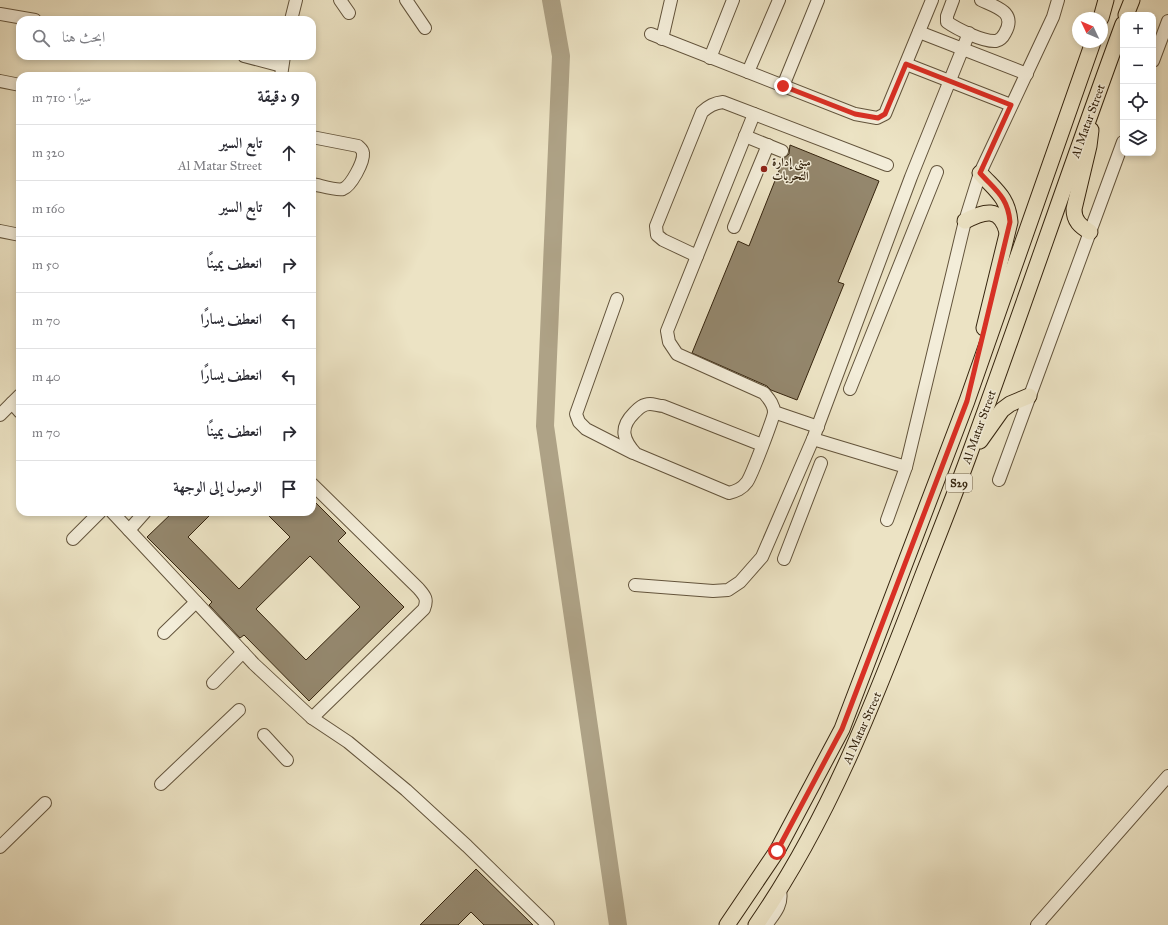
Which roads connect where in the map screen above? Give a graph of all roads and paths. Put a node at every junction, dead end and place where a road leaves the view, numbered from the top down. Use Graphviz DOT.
graph roads {
  1 [pos="296,0"];
  2 [pos="340,0"];
  3 [pos="406,0"];
  4 [pos="671,0"];
  5 [pos="733,0"];
  6 [pos="779,0"];
  7 [pos="818,0"];
  8 [pos="932,0"];
  9 [pos="953,0"];
  10 [pos="981,0"];
  11 [pos="1058,0"];
  12 [pos="1106,0"];
  13 [pos="1132,0"];
  14 [pos="1103,12"];
  15 [pos="1127,12"];
  16 [pos="349,13"];
  17 [pos="0,14"];
  18 [pos="292,16"];
  19 [pos="16,17"];
  20 [pos="1168,21"];
  21 [pos="425,28"];
  22 [pos="920,32"];
  23 [pos="1120,32"];
  24 [pos="969,33"];
  25 [pos="1158,35"];
  26 [pos="1091,48"];
  27 [pos="1156,48"];
  28 [pos="963,49"];
  29 [pos="710,58"];
  30 [pos="259,60"];
  31 [pos="906,64"];
  32 [pos="282,66"];
  33 [pos="748,72"];
  34 [pos="1027,74"];
  35 [pos="0,81"];
  36 [pos="949,81"];
  37 [pos="16,84"];
  38 [pos="783,86"];
  39 [pos="1011,105"];
  40 [pos="754,114"];
  41 [pos="1090,114"];
  42 [pos="745,136"];
  43 [pos="316,137"];
  44 [pos="768,145"];
  45 [pos="1120,150"];
  46 [pos="782,151"];
  47 [pos="887,165"];
  48 [pos="936,172"];
  49 [pos="980,173"];
  50 [pos="316,185"];
  51 [pos="898,211"];
  52 [pos="918,220"];
  53 [pos="966,221"];
  54 [pos="734,227"];
  55 [pos="0,231"];
  56 [pos="1007,232"];
  57 [pos="1090,232"];
  58 [pos="16,234"];
  59 [pos="697,256"];
  60 [pos="617,299"];
  61 [pos="864,302"];
  62 [pos="882,309"];
  63 [pos="850,389"];
  64 [pos="1029,396"];
  65 [pos="967,401"];
  66 [pos="16,405"];
  67 [pos="774,412"];
  68 [pos="0,415"];
  69 [pos="818,427"];
  70 [pos="813,439"];
  71 [pos="762,445"];
  72 [pos="636,454"];
  73 [pos="968,459"];
  74 [pos="821,463"];
  75 [pos="906,467"];
  76 [pos="999,480"];
  77 [pos="316,488"];
  78 [pos="786,504"];
  79 [pos="803,510"];
  80 [pos="96,516"];
  81 [pos="116,516"];
  82 [pos="141,516"];
  83 [pos="887,520"];
  84 [pos="129,530"];
  85 [pos="73,539"];
  86 [pos="784,559"];
  87 [pos="635,585"];
  88 [pos="196,602"];
  89 [pos="164,633"];
  90 [pos="243,652"];
  91 [pos="213,683"];
  92 [pos="239,710"];
  93 [pos="312,718"];
  94 [pos="264,736"];
  95 [pos="287,760"];
  96 [pos="1168,776"];
  97 [pos="161,784"];
  98 [pos="46,803"];
  99 [pos="0,847"];
  100 [pos="780,891"];
  101 [pos="548,925"];
  102 [pos="727,925"];
  103 [pos="756,925"];
  104 [pos="766,925"];
  105 [pos="1037,925"];
  1 -- 18 [label="street"];
  2 -- 16 [label="street"];
  3 -- 21 [label="street"];
  4 -- 29 [label="street"];
  5 -- 29 [label="street"];
  6 -- 33 [label="street"];
  7 -- 38 [label="street"];
  8 -- 22 [label="street"];
  9 -- 24 [label="street"];
  10 -- 24 [label="street"];
  11 -- 34 [label="street"];
  12 -- 14 [label="main road"];
  13 -- 15 [label="main road"];
  17 -- 19 [label="street"];
  20 -- 25 [label="street"];
  22 -- 28 [label="street"];
  22 -- 31 [label="street"];
  23 -- 41 [label="main road, Al Matar Street / S29"];
  24 -- 28 [label="street"];
  25 -- 27 [label="street"];
  26 -- 65 [label="main road, Al Matar Street / S29"];
  28 -- 34 [label="street"];
  28 -- 36 [label="street"];
  29 -- 33 [label="street"];
  30 -- 32 [label="street"];
  31 -- 36 [label="street"];
  31 -- 38 [label="street"];
  33 -- 38 [label="street"];
  34 -- 39 [label="street"];
  35 -- 37 [label="street"];
  36 -- 39 [label="street"];
  36 -- 51 [label="street"];
  39 -- 49 [label="street"];
  40 -- 42 [label="street"];
  40 -- 47 [label="street"];
  40 -- 59 [label="street"];
  41 -- 57 [label="main road"];
  41 -- 73 [label="main road, Al Matar Street / S29"];
  42 -- 44 [label="street"];
  42 -- 59 [label="street"];
  43 -- 50 [label="street"];
  44 -- 46 [label="street"];
  44 -- 54 [label="street"];
  45 -- 57 [label="street"];
  48 -- 52 [label="street"];
  49 -- 53 [label="street"];
  49 -- 56 [label="main road"];
  51 -- 52 [label="street"];
  51 -- 61 [label="street"];
  52 -- 62 [label="street"];
  53 -- 56 [label="main road"];
  53 -- 75 [label="street"];
  55 -- 58 [label="street"];
  56 -- 65 [label="main road"];
  57 -- 64 [label="street"];
  59 -- 67 [label="street"];
  60 -- 72 [label="street"];
  61 -- 62 [label="street"];
  61 -- 69 [label="street"];
  62 -- 63 [label="street"];
  64 -- 73 [label="main road"];
  64 -- 76 [label="street"];
  65 -- 102 [label="main road, Al Matar Street / S29"];
  66 -- 68 [label="street"];
  67 -- 69 [label="street"];
  67 -- 71 [label="street"];
  69 -- 70 [label="street"];
  70 -- 75 [label="street"];
  70 -- 78 [label="street"];
  71 -- 72 [label="street"];
  71 -- 72 [label="street"];
  73 -- 100 [label="main road, Al Matar Street / S29"];
  74 -- 79 [label="street"];
  75 -- 83 [label="street"];
  77 -- 93 [label="street"];
  78 -- 79 [label="street"];
  78 -- 87 [label="street"];
  79 -- 86 [label="street"];
  80 -- 85 [label="street"];
  81 -- 84 [label="street"];
  82 -- 84 [label="street"];
  84 -- 88 [label="street"];
  88 -- 89 [label="street"];
  88 -- 90 [label="street"];
  90 -- 91 [label="street"];
  90 -- 93 [label="street"];
  92 -- 97 [label="street"];
  93 -- 101 [label="street"];
  94 -- 95 [label="street"];
  96 -- 105 [label="street"];
  98 -- 99 [label="street"];
  100 -- 103 [label="main road, Al Matar Street / S29"];
  100 -- 104 [label="street"];
}
